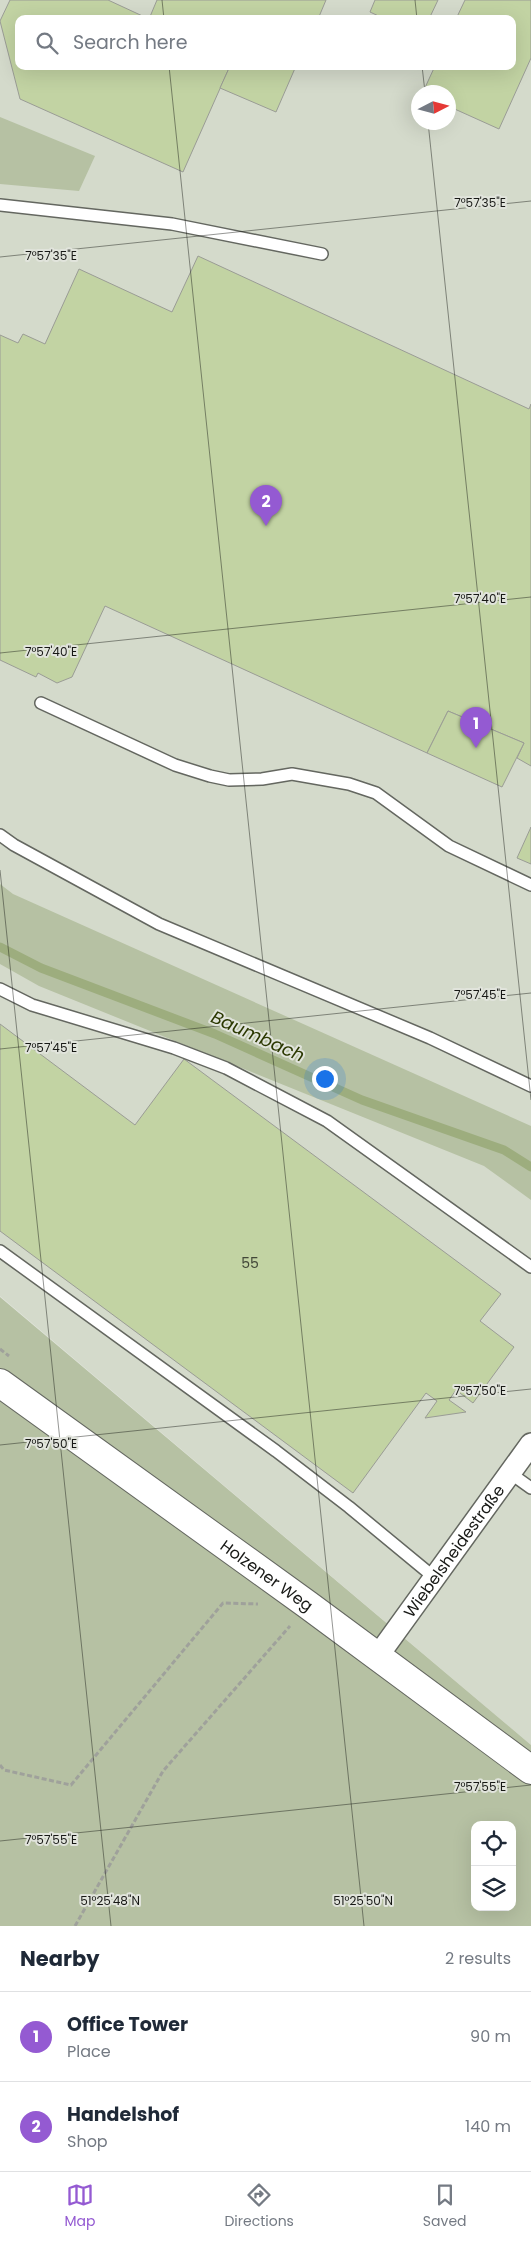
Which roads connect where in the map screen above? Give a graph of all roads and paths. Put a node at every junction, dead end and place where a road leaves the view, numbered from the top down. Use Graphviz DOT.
graph roads {
  1 [pos="0,205"];
  2 [pos="322,254"];
  3 [pos="41,702"];
  4 [pos="0,835"];
  5 [pos="531,885"];
  6 [pos="0,989"];
  7 [pos="531,1086"];
  8 [pos="0,1251"];
  9 [pos="531,1267"];
  10 [pos="0,1383"];
  11 [pos="531,1444"];
  12 [pos="510,1473"];
  13 [pos="531,1488"];
  14 [pos="435,1578"];
  15 [pos="260,1604"];
  16 [pos="308,1605"];
  17 [pos="377,1657"];
  18 [pos="0,1765"];
  19 [pos="531,1770"];
  20 [pos="75,1926"];
  1 -- 2 [label="lane"];
  3 -- 5 [label="lane"];
  4 -- 7 [label="lane"];
  6 -- 9 [label="lane"];
  8 -- 14 [label="lane"];
  10 -- 16 [label="main road, Holzener Weg"];
  11 -- 12 [label="street, Wiebelsheidestraße"];
  12 -- 13 [label="lane"];
  12 -- 14 [label="street, Wiebelsheidestraße"];
  14 -- 17 [label="street, Wiebelsheidestraße"];
  15 -- 18 [label="path"];
  16 -- 17 [label="main road, Holzener Weg"];
  16 -- 20 [label="path"];
  17 -- 19 [label="main road, Holzener Weg"];
}
